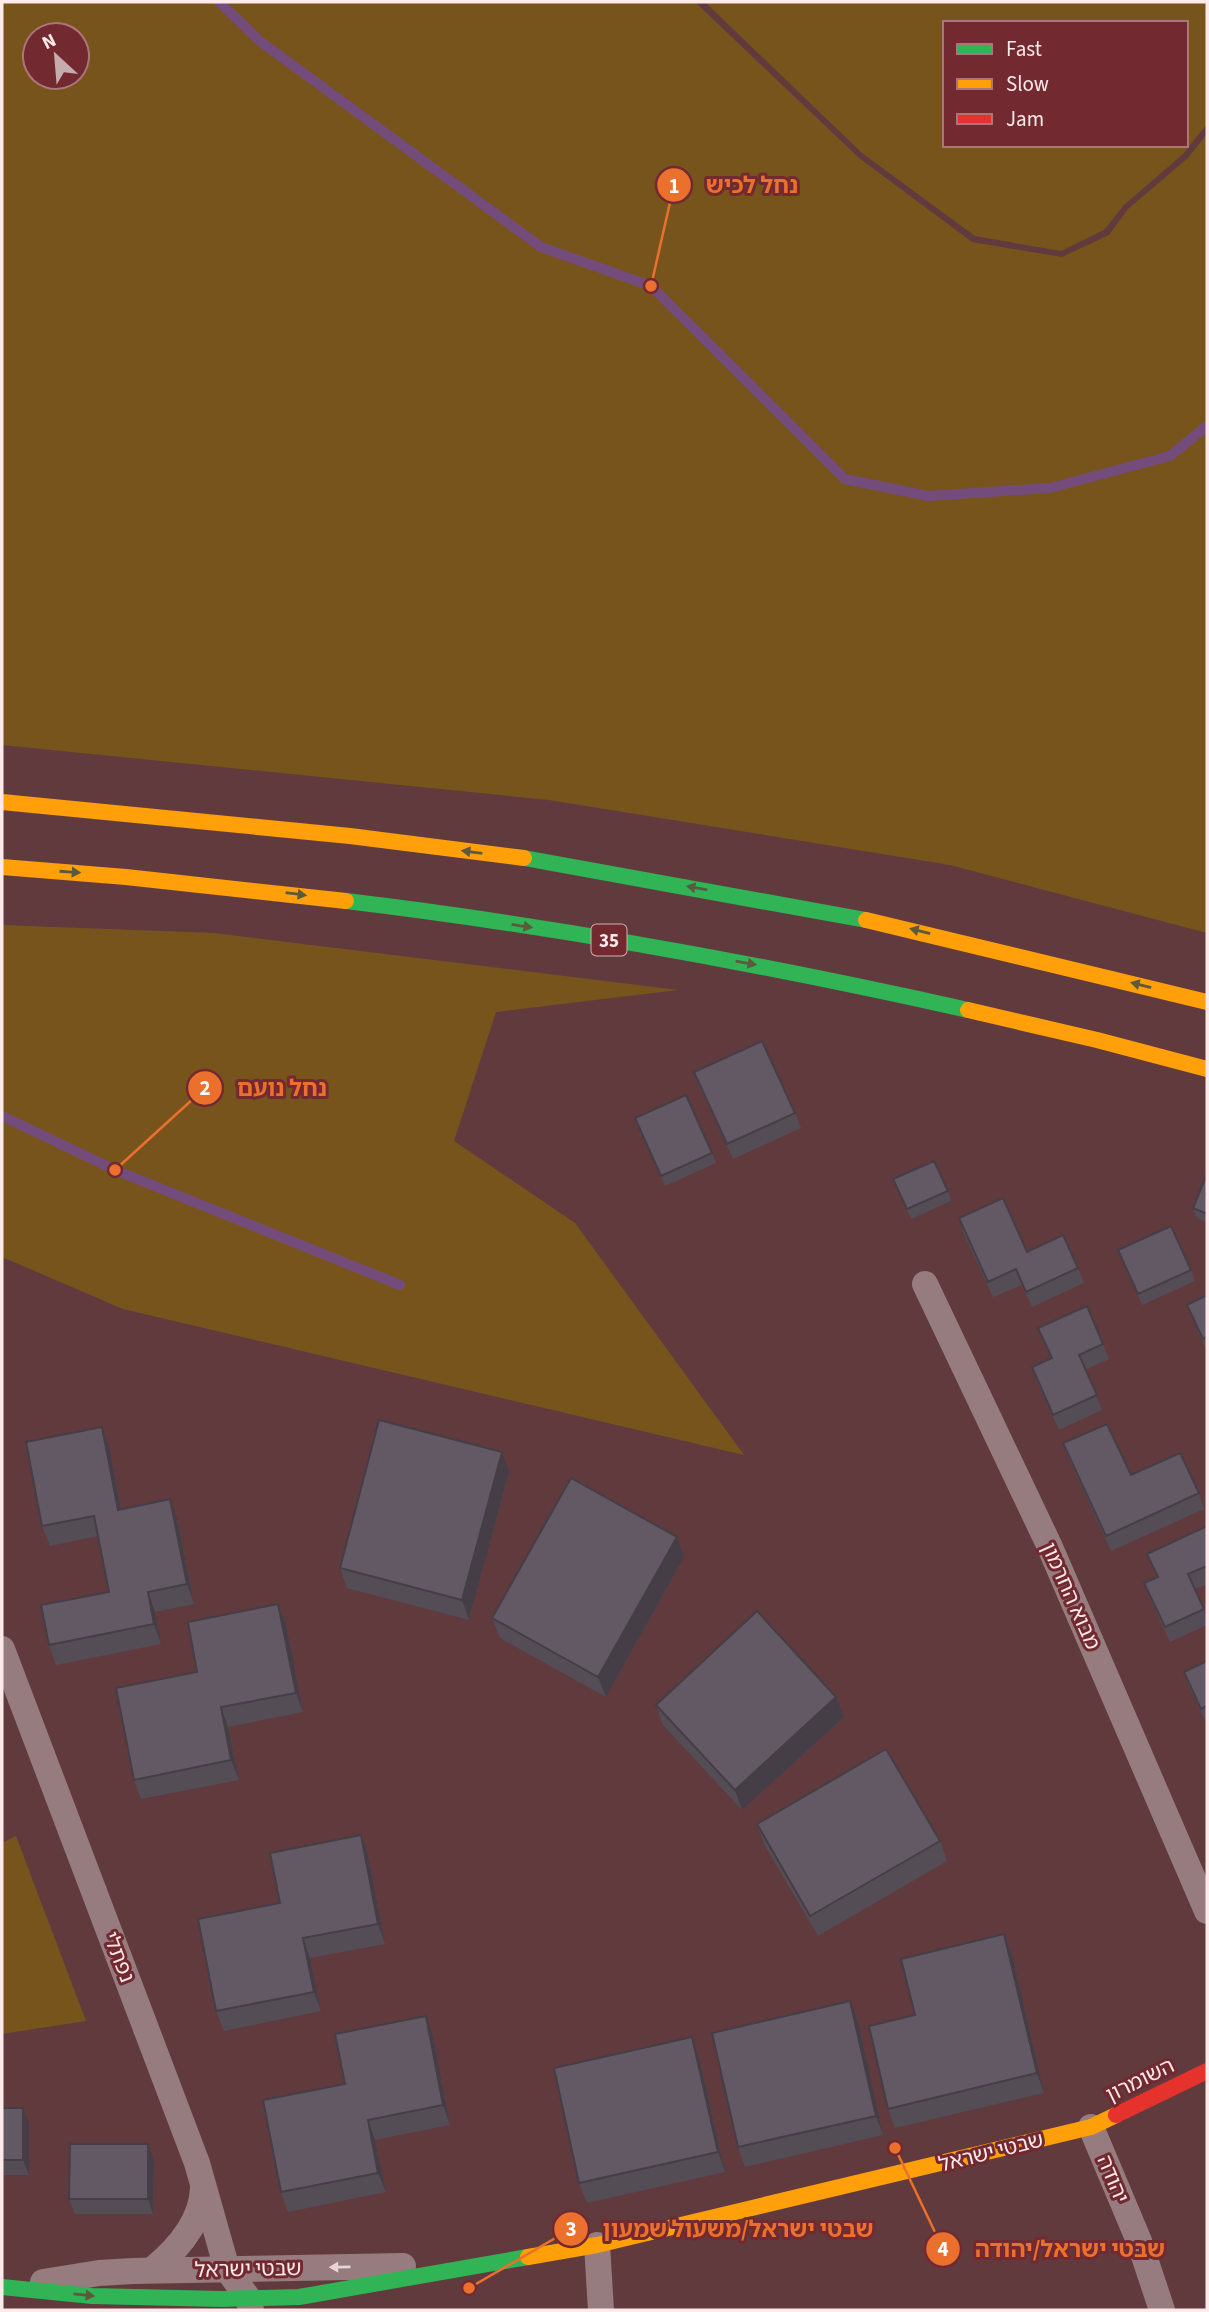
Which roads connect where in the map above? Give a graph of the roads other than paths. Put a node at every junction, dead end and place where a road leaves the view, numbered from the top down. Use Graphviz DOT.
graph roads {
  1 [pos="2,802"];
  2 [pos="2,867"];
  3 [pos="1207,1002"];
  4 [pos="1207,1069"];
  5 [pos="925,1284"];
  6 [pos="2,1649"];
  7 [pos="1207,1911"];
  8 [pos="1207,2071"];
  9 [pos="1091,2127"];
  10 [pos="202,2179"];
  11 [pos="597,2245"];
  12 [pos="482,2266"];
  13 [pos="227,2269"];
  14 [pos="152,2270"];
  15 [pos="9,2287"];
  16 [pos="338,2291"];
  17 [pos="250,2304"];
  18 [pos="222,2305"];
  19 [pos="309,2310"];
  20 [pos="601,2310"];
  21 [pos="1162,2310"];
  3 -- 1 [label="main road, one-way"];
  2 -- 4 [label="main road, 35, one-way"];
  5 -- 7 [label="street, מבוא החרמון"];
  6 -- 10 [label="street, נפתלי"];
  8 -- 9 [label="main road, השומרון"];
  9 -- 11 [label="main road, שבטי ישראל"];
  9 -- 21 [label="street, יהודה"];
  10 -- 13 [label="street, נפתלי"];
  10 -- 14 [label="street"];
  11 -- 12 [label="main road, שבטי ישראל"];
  11 -- 20 [label="street"];
  12 -- 13 [label="street, שבטי ישראל, one-way"];
  12 -- 16 [label="main road, שבטי ישראל"];
  13 -- 14 [label="street, שבטי ישראל"];
  13 -- 17 [label="street"];
  13 -- 18 [label="street"];
  14 -- 15 [label="street, שבטי ישראל"];
  15 -- 18 [label="main road, שבטי ישראל, one-way"];
  16 -- 17 [label="main road, שבטי ישראל"];
  16 -- 19 [label="street"];
  17 -- 18 [label="main road, שבטי ישראל"];
}
